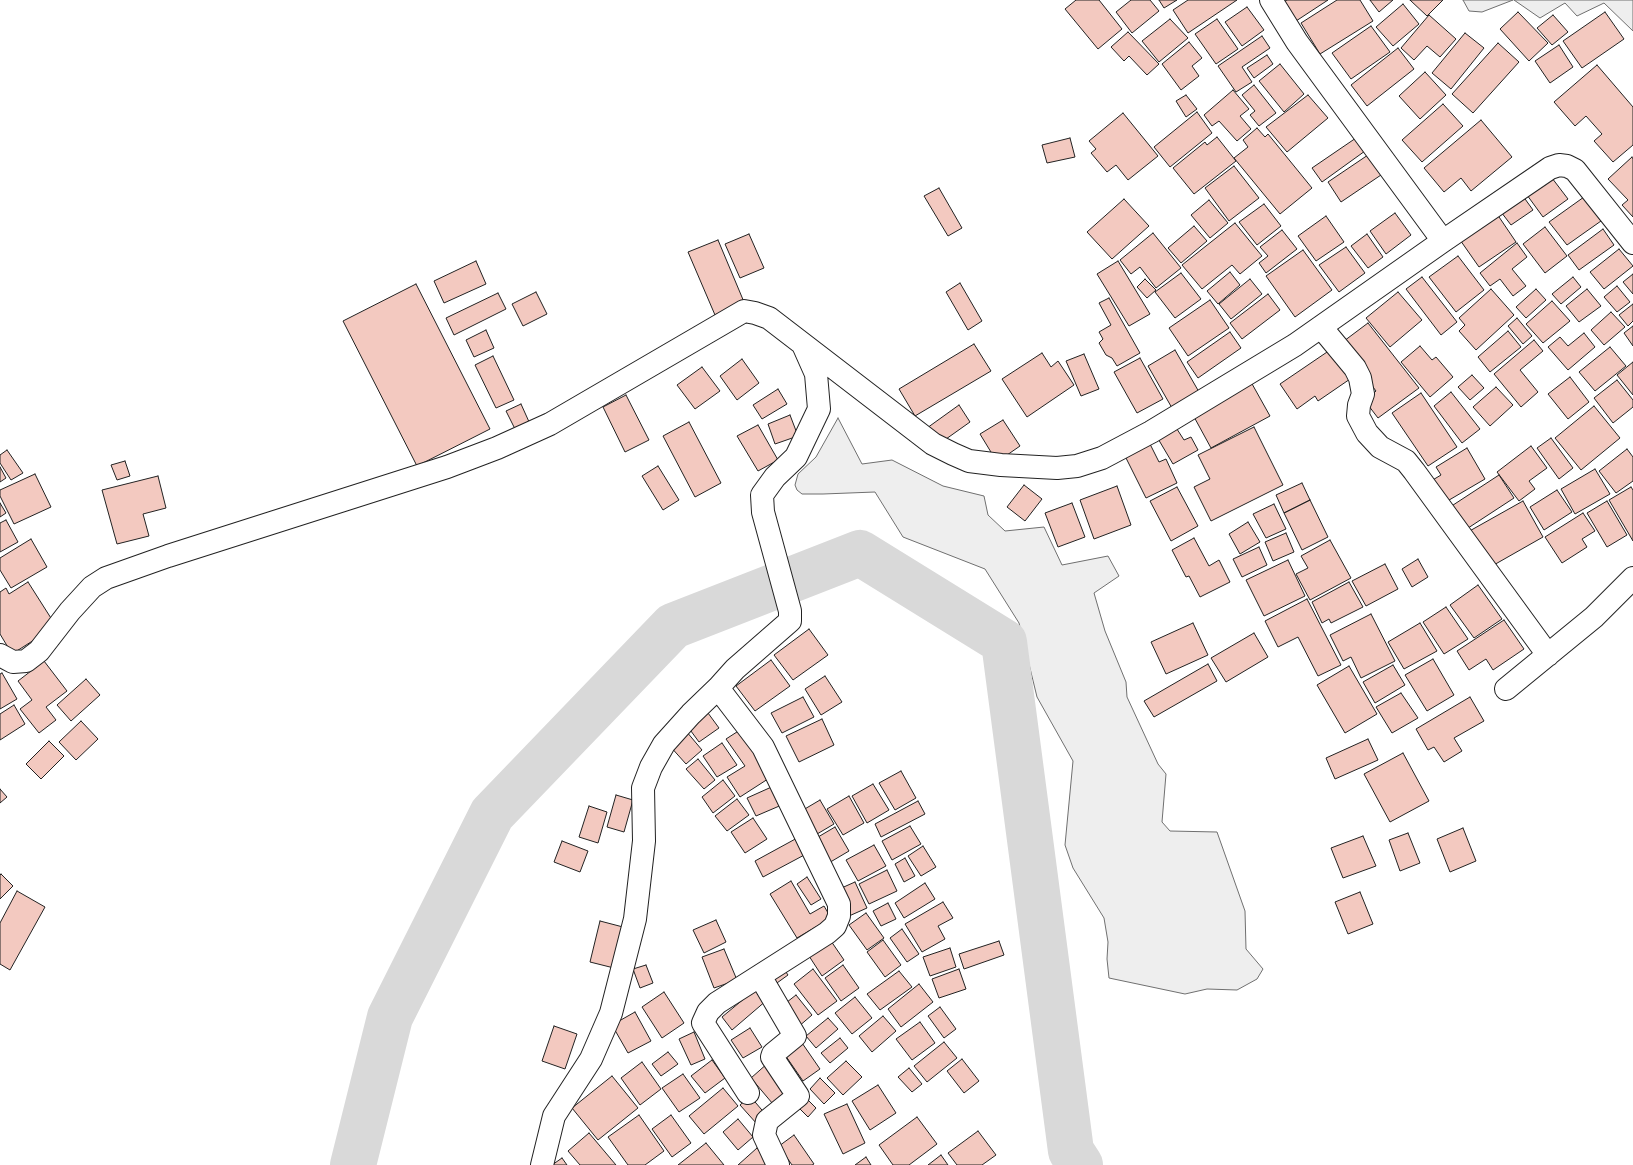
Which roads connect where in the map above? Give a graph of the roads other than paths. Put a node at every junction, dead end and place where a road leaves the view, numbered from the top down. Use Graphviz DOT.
graph roads {
  1 [pos="1272,0"];
  2 [pos="1443,241"];
  3 [pos="1633,243"];
  4 [pos="1321,327"];
  5 [pos="803,344"];
  6 [pos="1633,578"];
  7 [pos="0,655"];
  8 [pos="1548,655"];
  9 [pos="718,688"];
  10 [pos="1506,689"];
  11 [pos="760,976"];
  12 [pos="748,1093"];
  13 [pos="542,1165"];
  14 [pos="778,1165"];
  1 -- 2 [label="street"];
  2 -- 3 [label="street"];
  2 -- 4 [label="street"];
  4 -- 5 [label="street"];
  4 -- 8 [label="street"];
  5 -- 7 [label="street"];
  5 -- 9 [label="street"];
  6 -- 8 [label="street"];
  8 -- 10 [label="street"];
  9 -- 11 [label="street"];
  9 -- 13 [label="street"];
  11 -- 12 [label="street"];
  11 -- 14 [label="street"];
}
